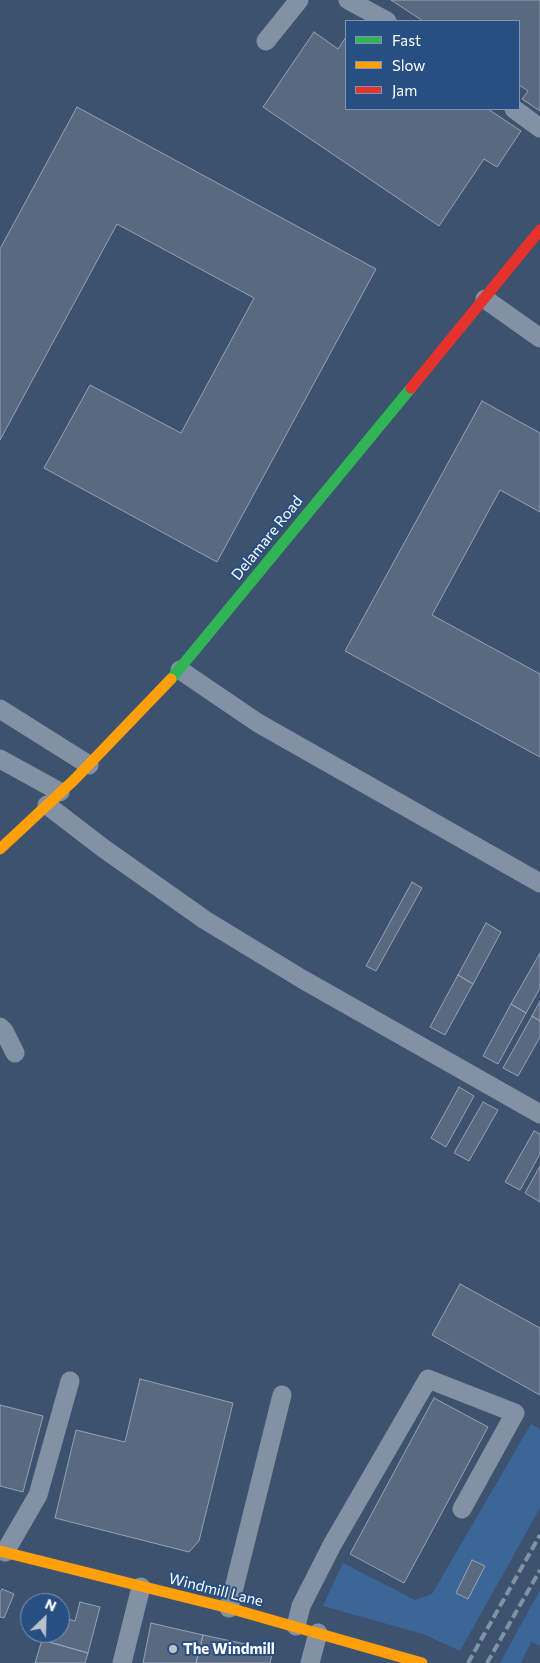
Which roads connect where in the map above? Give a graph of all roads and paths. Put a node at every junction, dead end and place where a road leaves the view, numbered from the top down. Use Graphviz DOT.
graph roads {
  1 [pos="299,0"];
  2 [pos="348,0"];
  3 [pos="385,20"];
  4 [pos="266,41"];
  5 [pos="515,110"];
  6 [pos="540,128"];
  7 [pos="540,230"];
  8 [pos="484,299"];
  9 [pos="540,338"];
  10 [pos="180,670"];
  11 [pos="0,709"];
  12 [pos="0,759"];
  13 [pos="89,765"];
  14 [pos="54,798"];
  15 [pos="0,849"];
  16 [pos="540,884"];
  17 [pos="0,1026"];
  18 [pos="15,1053"];
  19 [pos="540,1114"];
  20 [pos="70,1381"];
  21 [pos="282,1395"];
  22 [pos="462,1509"];
  23 [pos="2,1552"];
  24 [pos="141,1587"];
  25 [pos="229,1608"];
  26 [pos="296,1626"];
  27 [pos="318,1633"];
  28 [pos="122,1663"];
  29 [pos="310,1663"];
  30 [pos="422,1663"];
  1 -- 4 [label="lane"];
  2 -- 3 [label="lane"];
  5 -- 6 [label="lane"];
  7 -- 8 [label="street, Delamare Road"];
  8 -- 9 [label="lane"];
  8 -- 10 [label="street, Delamare Road"];
  10 -- 13 [label="street, Delamare Road"];
  10 -- 16 [label="lane"];
  11 -- 13 [label="lane"];
  12 -- 14 [label="lane"];
  13 -- 14 [label="street, Delamare Road"];
  14 -- 15 [label="street, Delamare Road"];
  14 -- 19 [label="lane"];
  17 -- 18 [label="lane"];
  20 -- 23 [label="lane"];
  21 -- 25 [label="lane"];
  22 -- 26 [label="lane"];
  23 -- 24 [label="street, Windmill Lane"];
  24 -- 25 [label="street, Windmill Lane"];
  24 -- 28 [label="lane"];
  25 -- 26 [label="street, Windmill Lane"];
  26 -- 27 [label="street, Windmill Lane"];
  27 -- 29 [label="lane"];
  27 -- 30 [label="street, Windmill Lane"];
}
